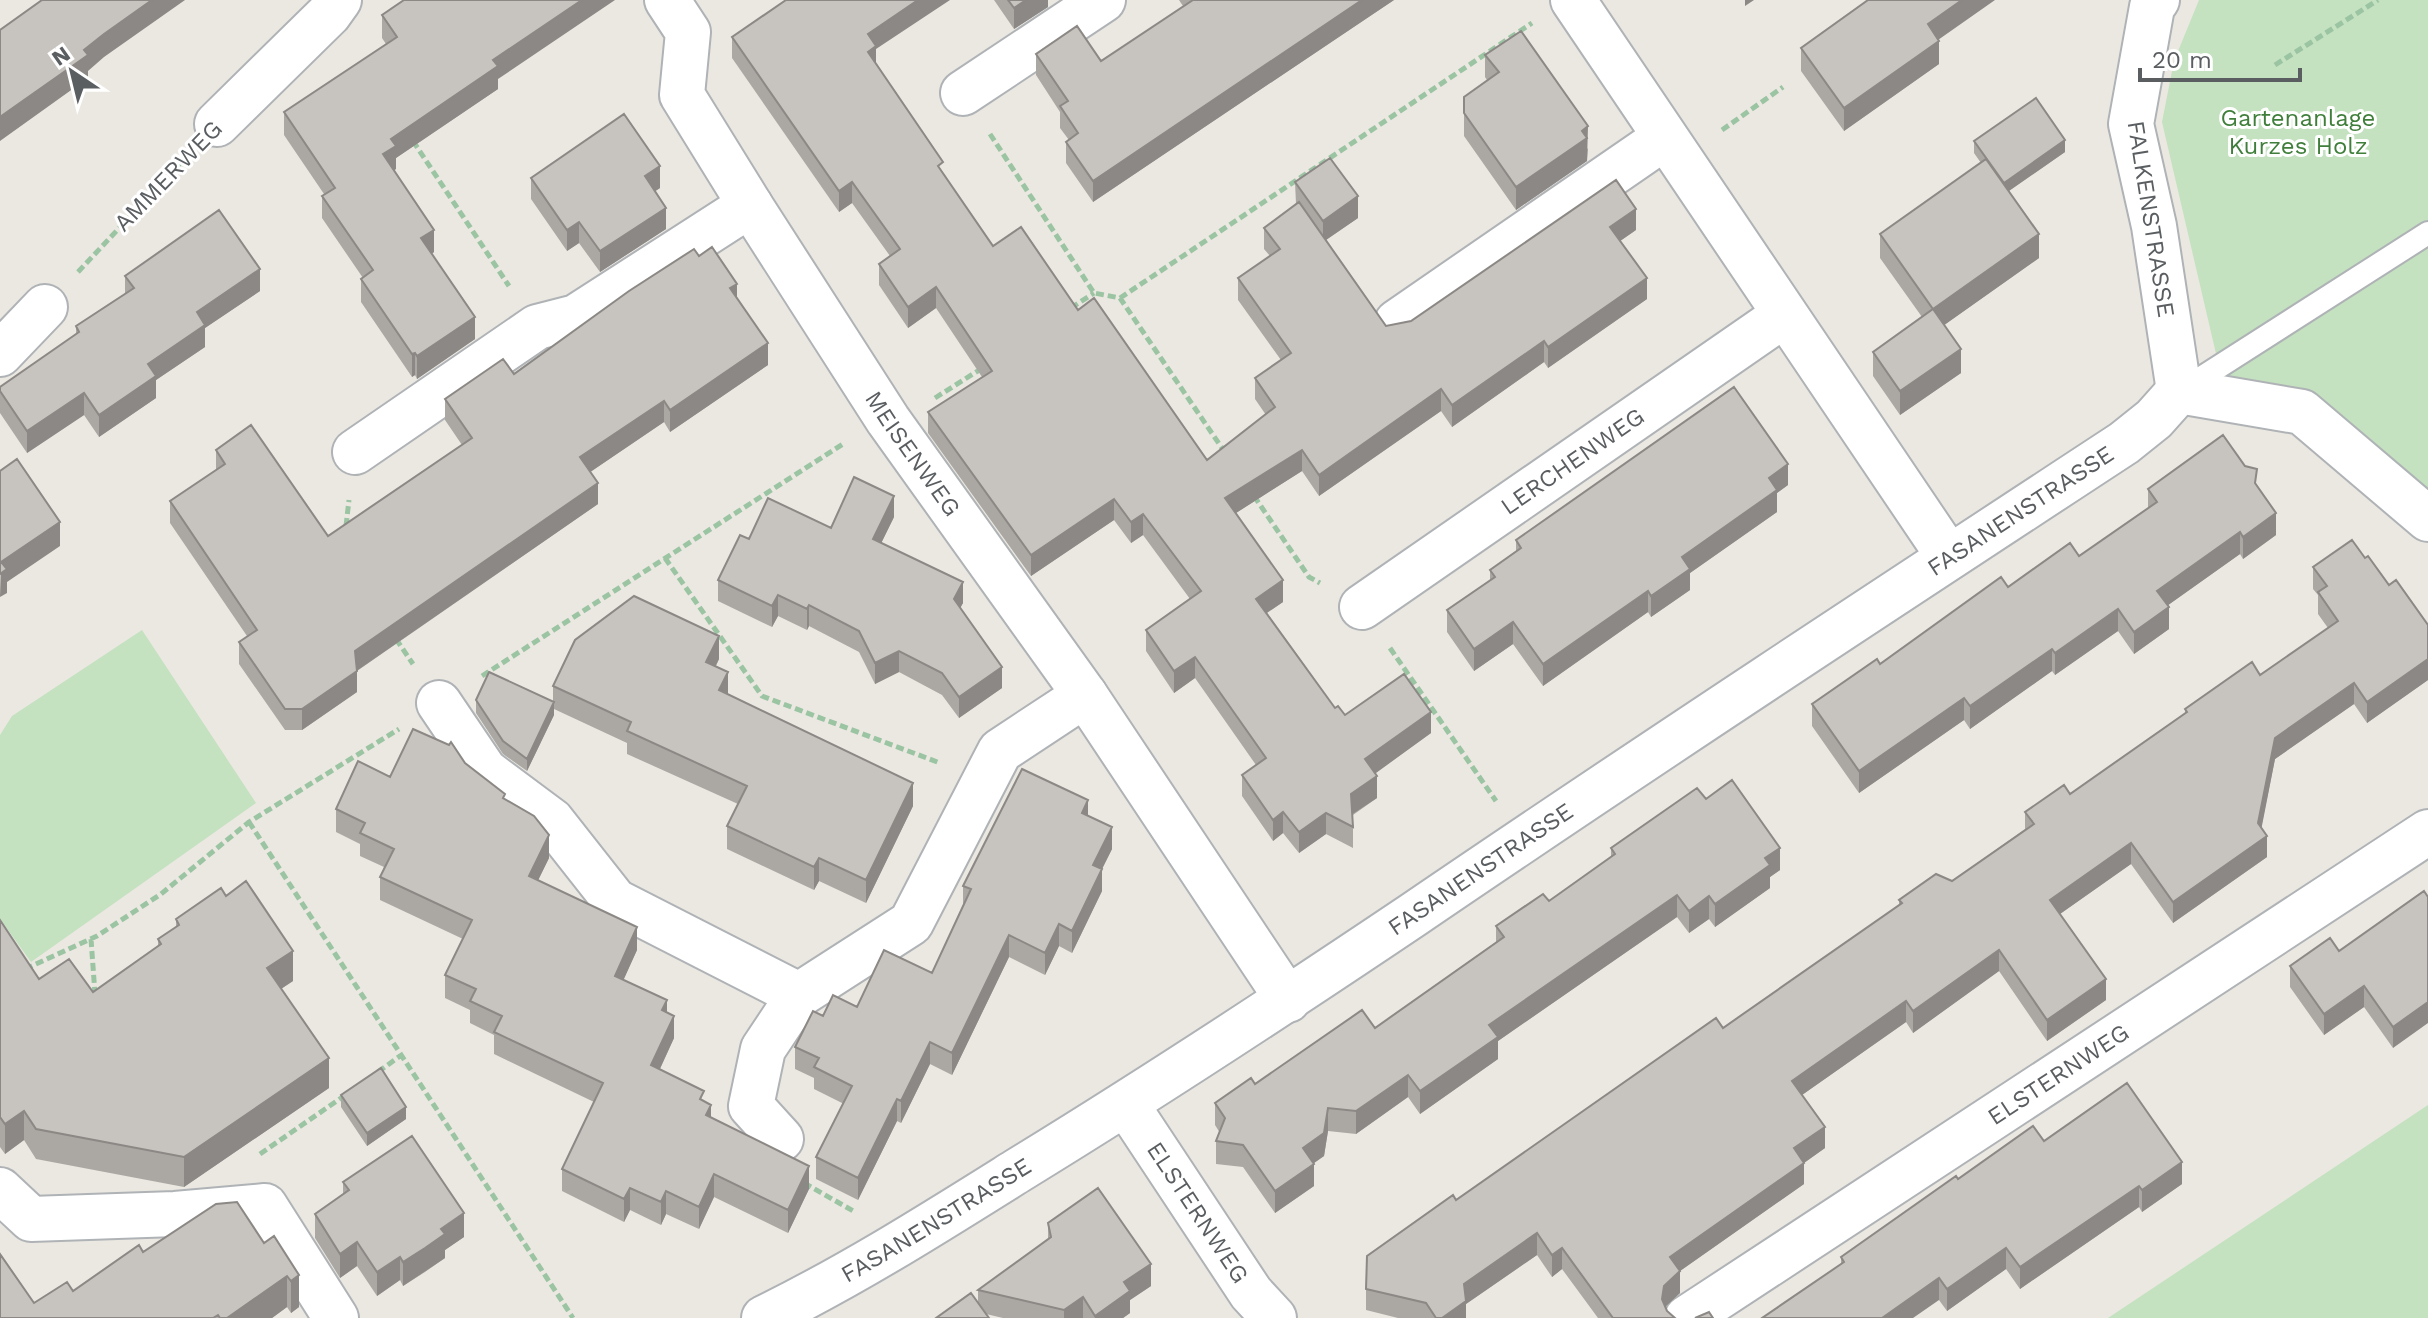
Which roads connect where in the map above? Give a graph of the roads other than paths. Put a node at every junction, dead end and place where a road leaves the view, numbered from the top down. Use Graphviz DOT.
graph roads {
  1 [pos="339,0"];
  2 [pos="667,0"];
  3 [pos="1103,0"];
  4 [pos="2152,2"];
  5 [pos="1556,9"];
  6 [pos="963,93"];
  7 [pos="217,124"];
  8 [pos="1671,149"];
  9 [pos="750,205"];
  10 [pos="2428,233"];
  11 [pos="45,307"];
  12 [pos="1784,315"];
  13 [pos="1397,322"];
  14 [pos="0,354"];
  15 [pos="2179,391"];
  16 [pos="355,452"];
  17 [pos="2428,519"];
  18 [pos="1949,557"];
  19 [pos="1362,607"];
  20 [pos="1085,695"];
  21 [pos="439,703"];
  22 [pos="2428,832"];
  23 [pos="799,995"];
  24 [pos="1288,1000"];
  25 [pos="1126,1104"];
  26 [pos="781,1139"];
  27 [pos="15,1204"];
  28 [pos="336,1318"];
  29 [pos="764,1318"];
  30 [pos="1274,1318"];
  31 [pos="1687,1318"];
  1 -- 7 [label="street, AMMERWEG"];
  2 -- 9 [label="street, MEISENWEG"];
  3 -- 6 [label="street"];
  4 -- 15 [label="street, FALKENSTRASSE"];
  5 -- 8 [label="street"];
  8 -- 12 [label="street"];
  8 -- 13 [label="street"];
  9 -- 16 [label="street"];
  9 -- 20 [label="street, MEISENWEG"];
  10 -- 15 [label="lane"];
  11 -- 14 [label="street"];
  12 -- 18 [label="street"];
  12 -- 19 [label="street, LERCHENWEG"];
  15 -- 17 [label="street"];
  15 -- 18 [label="street, FASANENSTRASSE"];
  18 -- 24 [label="street, FASANENSTRASSE"];
  20 -- 23 [label="street"];
  20 -- 24 [label="street, MEISENWEG"];
  21 -- 23 [label="street"];
  22 -- 31 [label="street, ELSTERNWEG"];
  23 -- 26 [label="street"];
  24 -- 25 [label="street, FASANENSTRASSE"];
  25 -- 29 [label="street, FASANENSTRASSE"];
  25 -- 30 [label="street, ELSTERNWEG"];
  27 -- 28 [label="street"];
}
